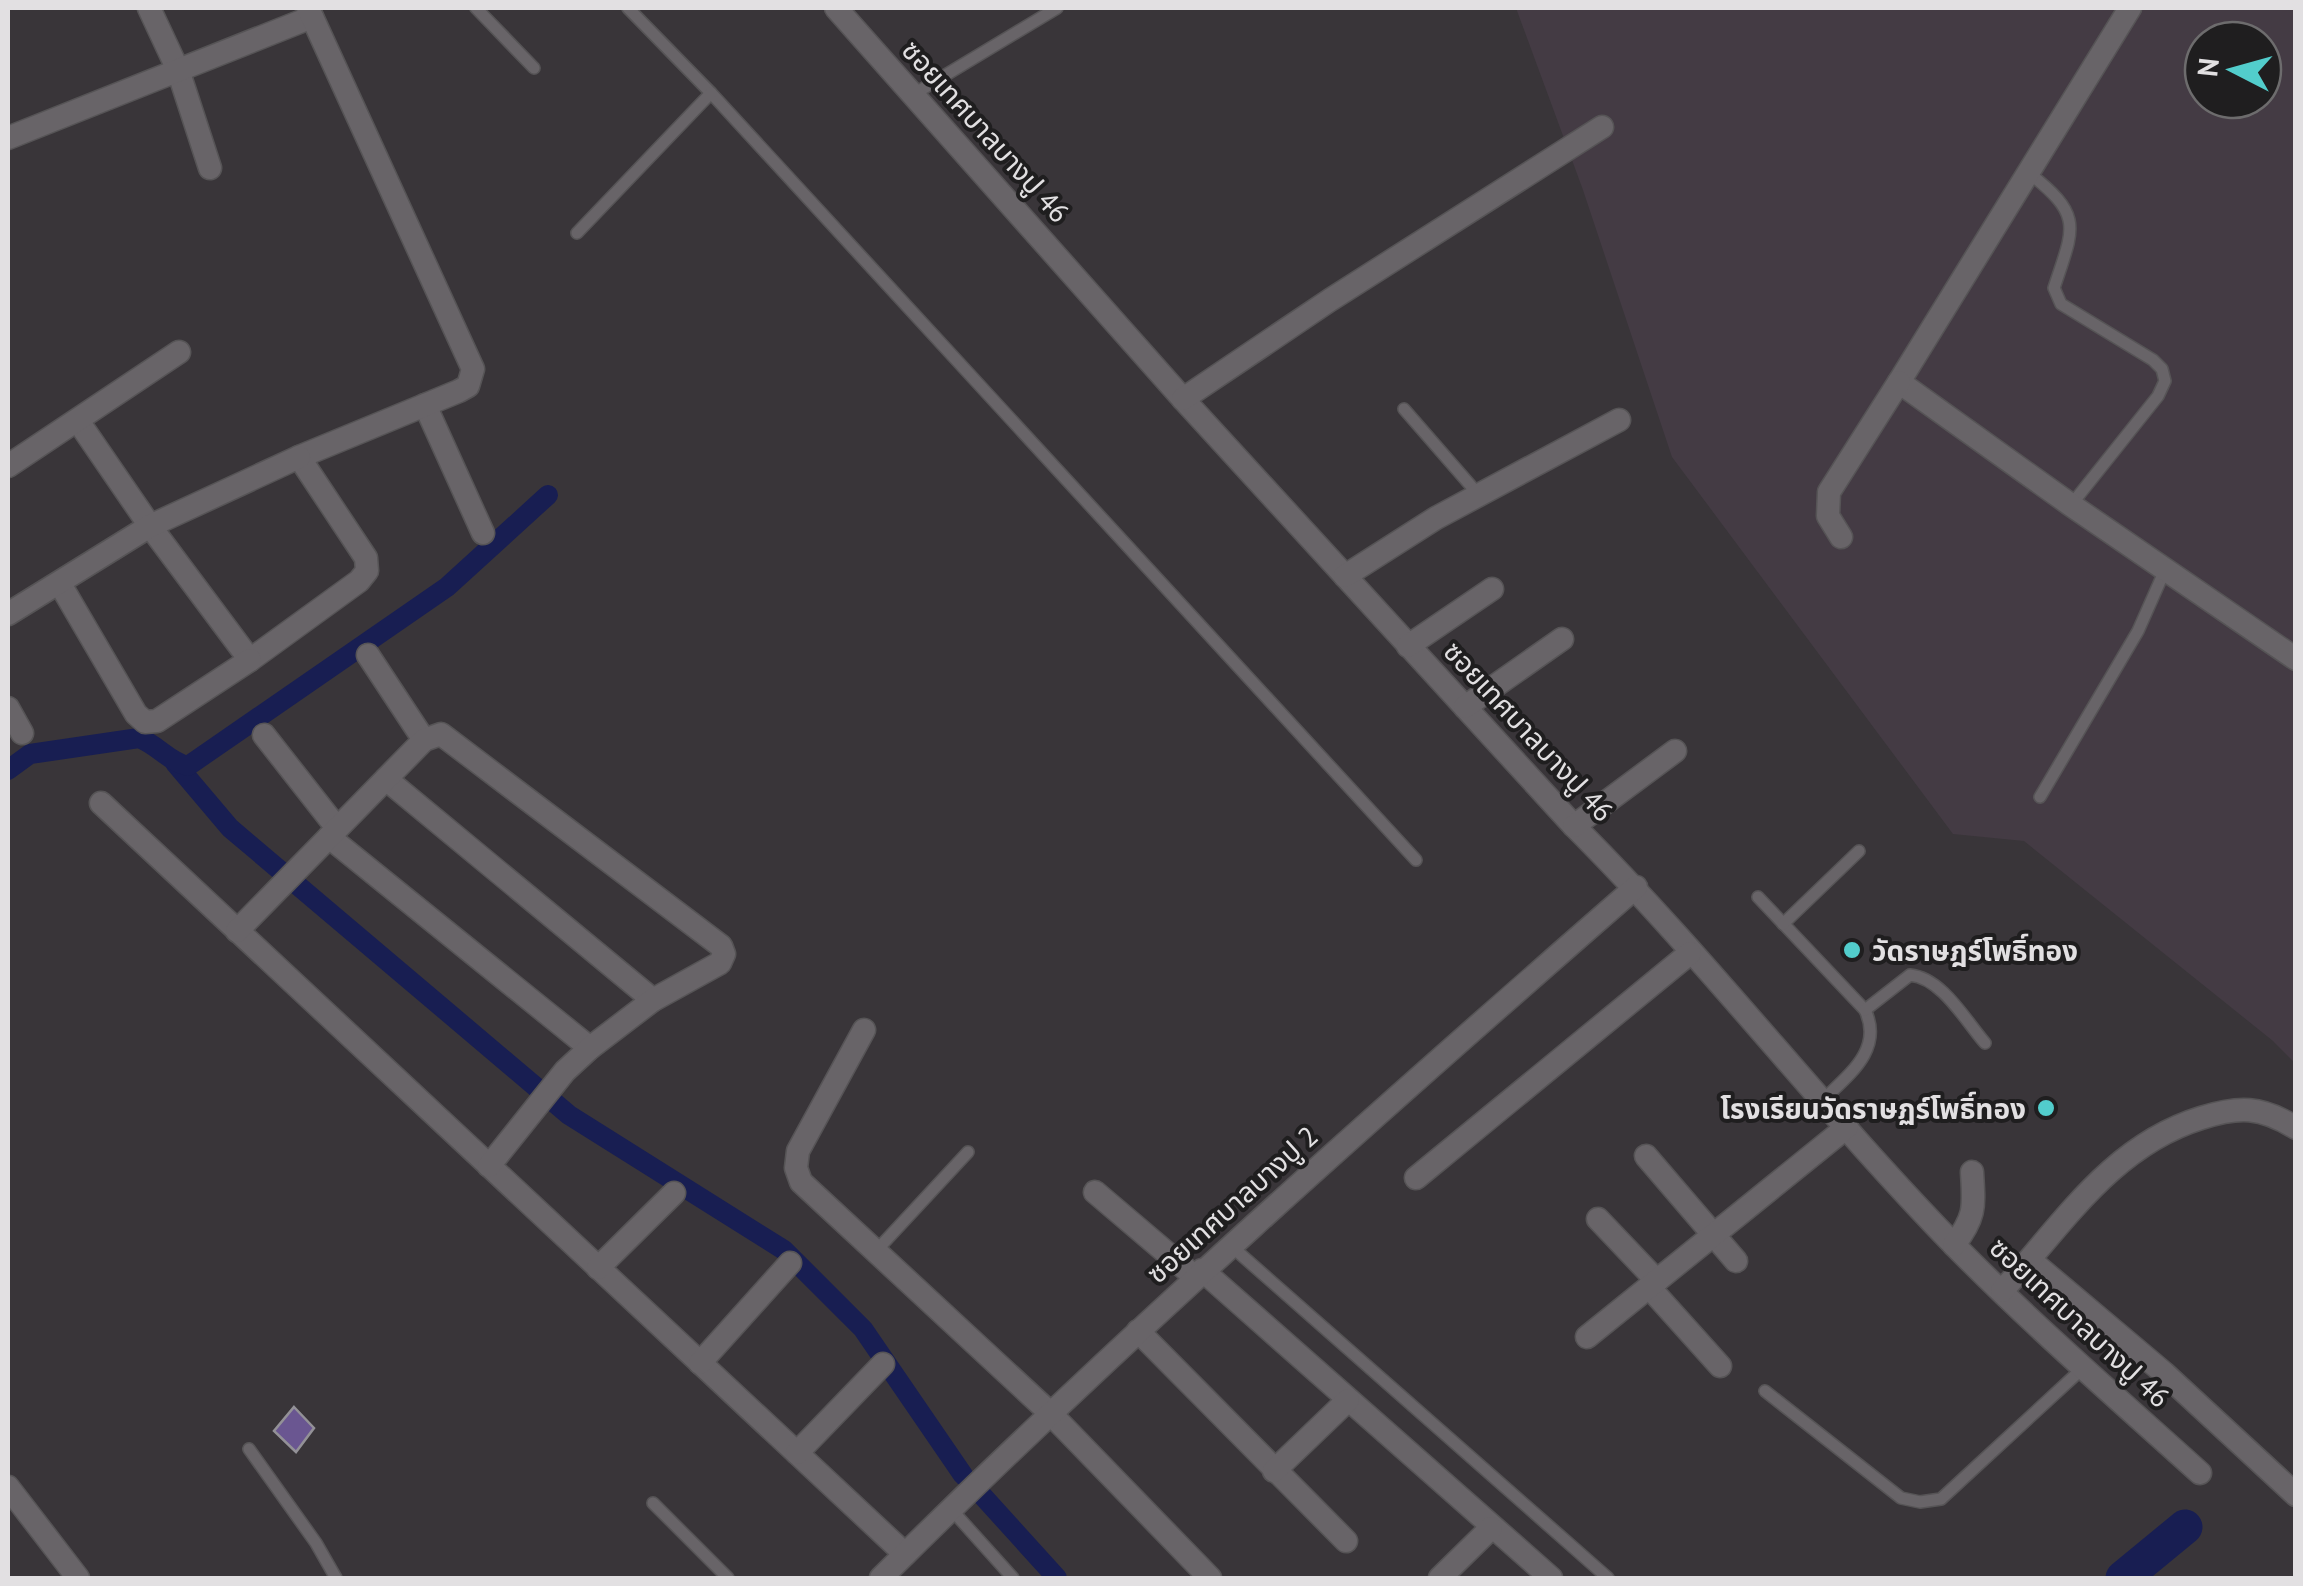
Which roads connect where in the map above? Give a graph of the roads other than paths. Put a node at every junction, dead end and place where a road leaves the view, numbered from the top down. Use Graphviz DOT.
graph roads {
  1 [pos="149,8"];
  2 [pos="476,8"];
  3 [pos="628,8"];
  4 [pos="836,8"];
  5 [pos="1056,8"];
  6 [pos="2130,8"];
  7 [pos="310,12"];
  8 [pos="534,68"];
  9 [pos="178,70"];
  10 [pos="711,93"];
  11 [pos="914,94"];
  12 [pos="1602,127"];
  13 [pos="8,138"];
  14 [pos="210,168"];
  15 [pos="2029,172"];
  16 [pos="577,232"];
  17 [pos="178,352"];
  18 [pos="1899,382"];
  19 [pos="1183,398"];
  20 [pos="425,405"];
  21 [pos="1404,409"];
  22 [pos="78,420"];
  23 [pos="1619,420"];
  24 [pos="299,457"];
  25 [pos="8,466"];
  26 [pos="1478,494"];
  27 [pos="2071,505"];
  28 [pos="150,526"];
  29 [pos="483,533"];
  30 [pos="1841,537"];
  31 [pos="2165,570"];
  32 [pos="1345,576"];
  33 [pos="60,584"];
  34 [pos="1492,589"];
  35 [pos="8,614"];
  36 [pos="1562,639"];
  37 [pos="1408,646"];
  38 [pos="368,655"];
  39 [pos="2296,659"];
  40 [pos="250,660"];
  41 [pos="1465,707"];
  42 [pos="8,708"];
  43 [pos="22,733"];
  44 [pos="264,735"];
  45 [pos="424,740"];
  46 [pos="1675,751"];
  47 [pos="386,779"];
  48 [pos="2040,797"];
  49 [pos="101,803"];
  50 [pos="1574,826"];
  51 [pos="333,833"];
  52 [pos="1859,851"];
  53 [pos="1416,860"];
  54 [pos="1636,887"];
  55 [pos="1758,897"];
  56 [pos="1784,924"];
  57 [pos="238,930"];
  58 [pos="1690,954"];
  59 [pos="652,1000"];
  60 [pos="1865,1010"];
  61 [pos="864,1030"];
  62 [pos="1985,1042"];
  63 [pos="590,1048"];
  64 [pos="1822,1101"];
  65 [pos="1847,1127"];
  66 [pos="2296,1128"];
  67 [pos="968,1152"];
  68 [pos="1646,1156"];
  69 [pos="489,1166"];
  70 [pos="1972,1172"];
  71 [pos="1416,1178"];
  72 [pos="1094,1192"];
  73 [pos="674,1194"];
  74 [pos="1598,1219"];
  75 [pos="1716,1234"];
  76 [pos="1230,1245"];
  77 [pos="1954,1245"];
  78 [pos="876,1251"];
  79 [pos="2030,1260"];
  80 [pos="1736,1261"];
  81 [pos="790,1262"];
  82 [pos="598,1268"];
  83 [pos="1198,1273"];
  84 [pos="1653,1284"];
  85 [pos="2002,1292"];
  86 [pos="1138,1331"];
  87 [pos="1587,1337"];
  88 [pos="700,1363"];
  89 [pos="883,1364"];
  90 [pos="1720,1366"];
  91 [pos="2083,1368"];
  92 [pos="1765,1390"];
  93 [pos="1348,1400"];
  94 [pos="1050,1412"];
  95 [pos="249,1449"];
  96 [pos="797,1452"];
  97 [pos="1274,1471"];
  98 [pos="2200,1474"];
  99 [pos="8,1487"];
  100 [pos="2296,1495"];
  101 [pos="653,1502"];
  102 [pos="951,1509"];
  103 [pos="1491,1528"];
  104 [pos="1346,1540"];
  105 [pos="906,1554"];
  106 [pos="78,1578"];
  107 [pos="336,1578"];
  108 [pos="728,1578"];
  109 [pos="881,1578"];
  110 [pos="1014,1578"];
  111 [pos="1210,1578"];
  112 [pos="1440,1578"];
  113 [pos="1550,1578"];
  114 [pos="1608,1578"];
  1 -- 9 [label="street"];
  2 -- 8 [label="lane"];
  3 -- 10 [label="lane"];
  4 -- 11 [label="street, ซอยเทศบาลบางปู 46"];
  5 -- 11 [label="lane"];
  6 -- 15 [label="street"];
  7 -- 9 [label="street"];
  7 -- 20 [label="street"];
  9 -- 13 [label="street"];
  9 -- 14 [label="street"];
  10 -- 16 [label="lane"];
  10 -- 53 [label="lane"];
  11 -- 19 [label="street, ซอยเทศบาลบางปู 46"];
  12 -- 19 [label="street"];
  15 -- 18 [label="street"];
  15 -- 27 [label="lane"];
  17 -- 22 [label="street"];
  18 -- 27 [label="street"];
  18 -- 30 [label="street"];
  19 -- 32 [label="street, ซอยเทศบาลบางปู 46"];
  20 -- 24 [label="street"];
  20 -- 29 [label="street"];
  21 -- 26 [label="lane"];
  22 -- 25 [label="street"];
  22 -- 28 [label="street"];
  23 -- 26 [label="street"];
  24 -- 28 [label="street"];
  24 -- 40 [label="street"];
  26 -- 32 [label="street"];
  27 -- 31 [label="street"];
  28 -- 33 [label="street"];
  28 -- 40 [label="street"];
  31 -- 39 [label="street"];
  31 -- 48 [label="lane"];
  32 -- 37 [label="street, ซอยเทศบาลบางปู 46"];
  33 -- 35 [label="street"];
  33 -- 40 [label="street"];
  34 -- 37 [label="street"];
  36 -- 41 [label="street"];
  37 -- 41 [label="street, ซอยเทศบาลบางปู 46"];
  38 -- 45 [label="street"];
  41 -- 50 [label="street, ซอยเทศบาลบางปู 46"];
  42 -- 43 [label="street"];
  44 -- 51 [label="street"];
  45 -- 47 [label="street"];
  45 -- 59 [label="street"];
  46 -- 50 [label="street"];
  47 -- 51 [label="street"];
  47 -- 59 [label="street"];
  49 -- 57 [label="street"];
  50 -- 54 [label="street, ซอยเทศบาลบางปู 46"];
  51 -- 57 [label="street"];
  51 -- 63 [label="street"];
  52 -- 56 [label="lane"];
  54 -- 58 [label="street, ซอยเทศบาลบางปู 46"];
  54 -- 76 [label="street, ซอยเทศบาลบางปู 2"];
  55 -- 56 [label="lane"];
  56 -- 60 [label="lane"];
  57 -- 69 [label="street"];
  58 -- 64 [label="street, ซอยเทศบาลบางปู 46"];
  58 -- 71 [label="street"];
  59 -- 63 [label="street"];
  60 -- 62 [label="lane"];
  60 -- 64 [label="lane"];
  61 -- 78 [label="street"];
  63 -- 69 [label="street"];
  64 -- 65 [label="street, ซอยเทศบาลบางปู 46"];
  65 -- 75 [label="street"];
  65 -- 77 [label="street, ซอยเทศบาลบางปู 46"];
  66 -- 79 [label="street"];
  67 -- 78 [label="lane"];
  68 -- 75 [label="street"];
  69 -- 82 [label="street"];
  70 -- 77 [label="street"];
  72 -- 83 [label="street"];
  73 -- 82 [label="street"];
  74 -- 84 [label="street"];
  75 -- 80 [label="street"];
  75 -- 84 [label="street"];
  76 -- 83 [label="street, ซอยเทศบาลบางปู 2"];
  76 -- 114 [label="lane"];
  77 -- 85 [label="street, ซอยเทศบาลบางปู 46"];
  78 -- 94 [label="street"];
  79 -- 85 [label="street"];
  79 -- 100 [label="street"];
  81 -- 88 [label="street"];
  82 -- 88 [label="street"];
  83 -- 86 [label="street, ซอยเทศบาลบางปู 2"];
  83 -- 93 [label="street"];
  84 -- 87 [label="street"];
  84 -- 90 [label="street"];
  85 -- 91 [label="street, ซอยเทศบาลบางปู 46"];
  86 -- 94 [label="street, ซอยเทศบาลบางปู 2"];
  86 -- 97 [label="street"];
  88 -- 96 [label="street"];
  89 -- 96 [label="street"];
  91 -- 92 [label="lane"];
  91 -- 98 [label="street, ซอยเทศบาลบางปู 46"];
  93 -- 97 [label="street"];
  93 -- 103 [label="street"];
  94 -- 102 [label="street, ซอยเทศบาลบางปู 2"];
  94 -- 111 [label="street"];
  95 -- 107 [label="lane"];
  96 -- 105 [label="street"];
  97 -- 104 [label="street"];
  99 -- 106 [label="street"];
  101 -- 108 [label="lane"];
  102 -- 105 [label="street, ซอยเทศบาลบางปู 2"];
  102 -- 110 [label="lane"];
  103 -- 112 [label="street"];
  103 -- 113 [label="street"];
  105 -- 109 [label="street, ซอยเทศบาลบางปู 2"];
}
